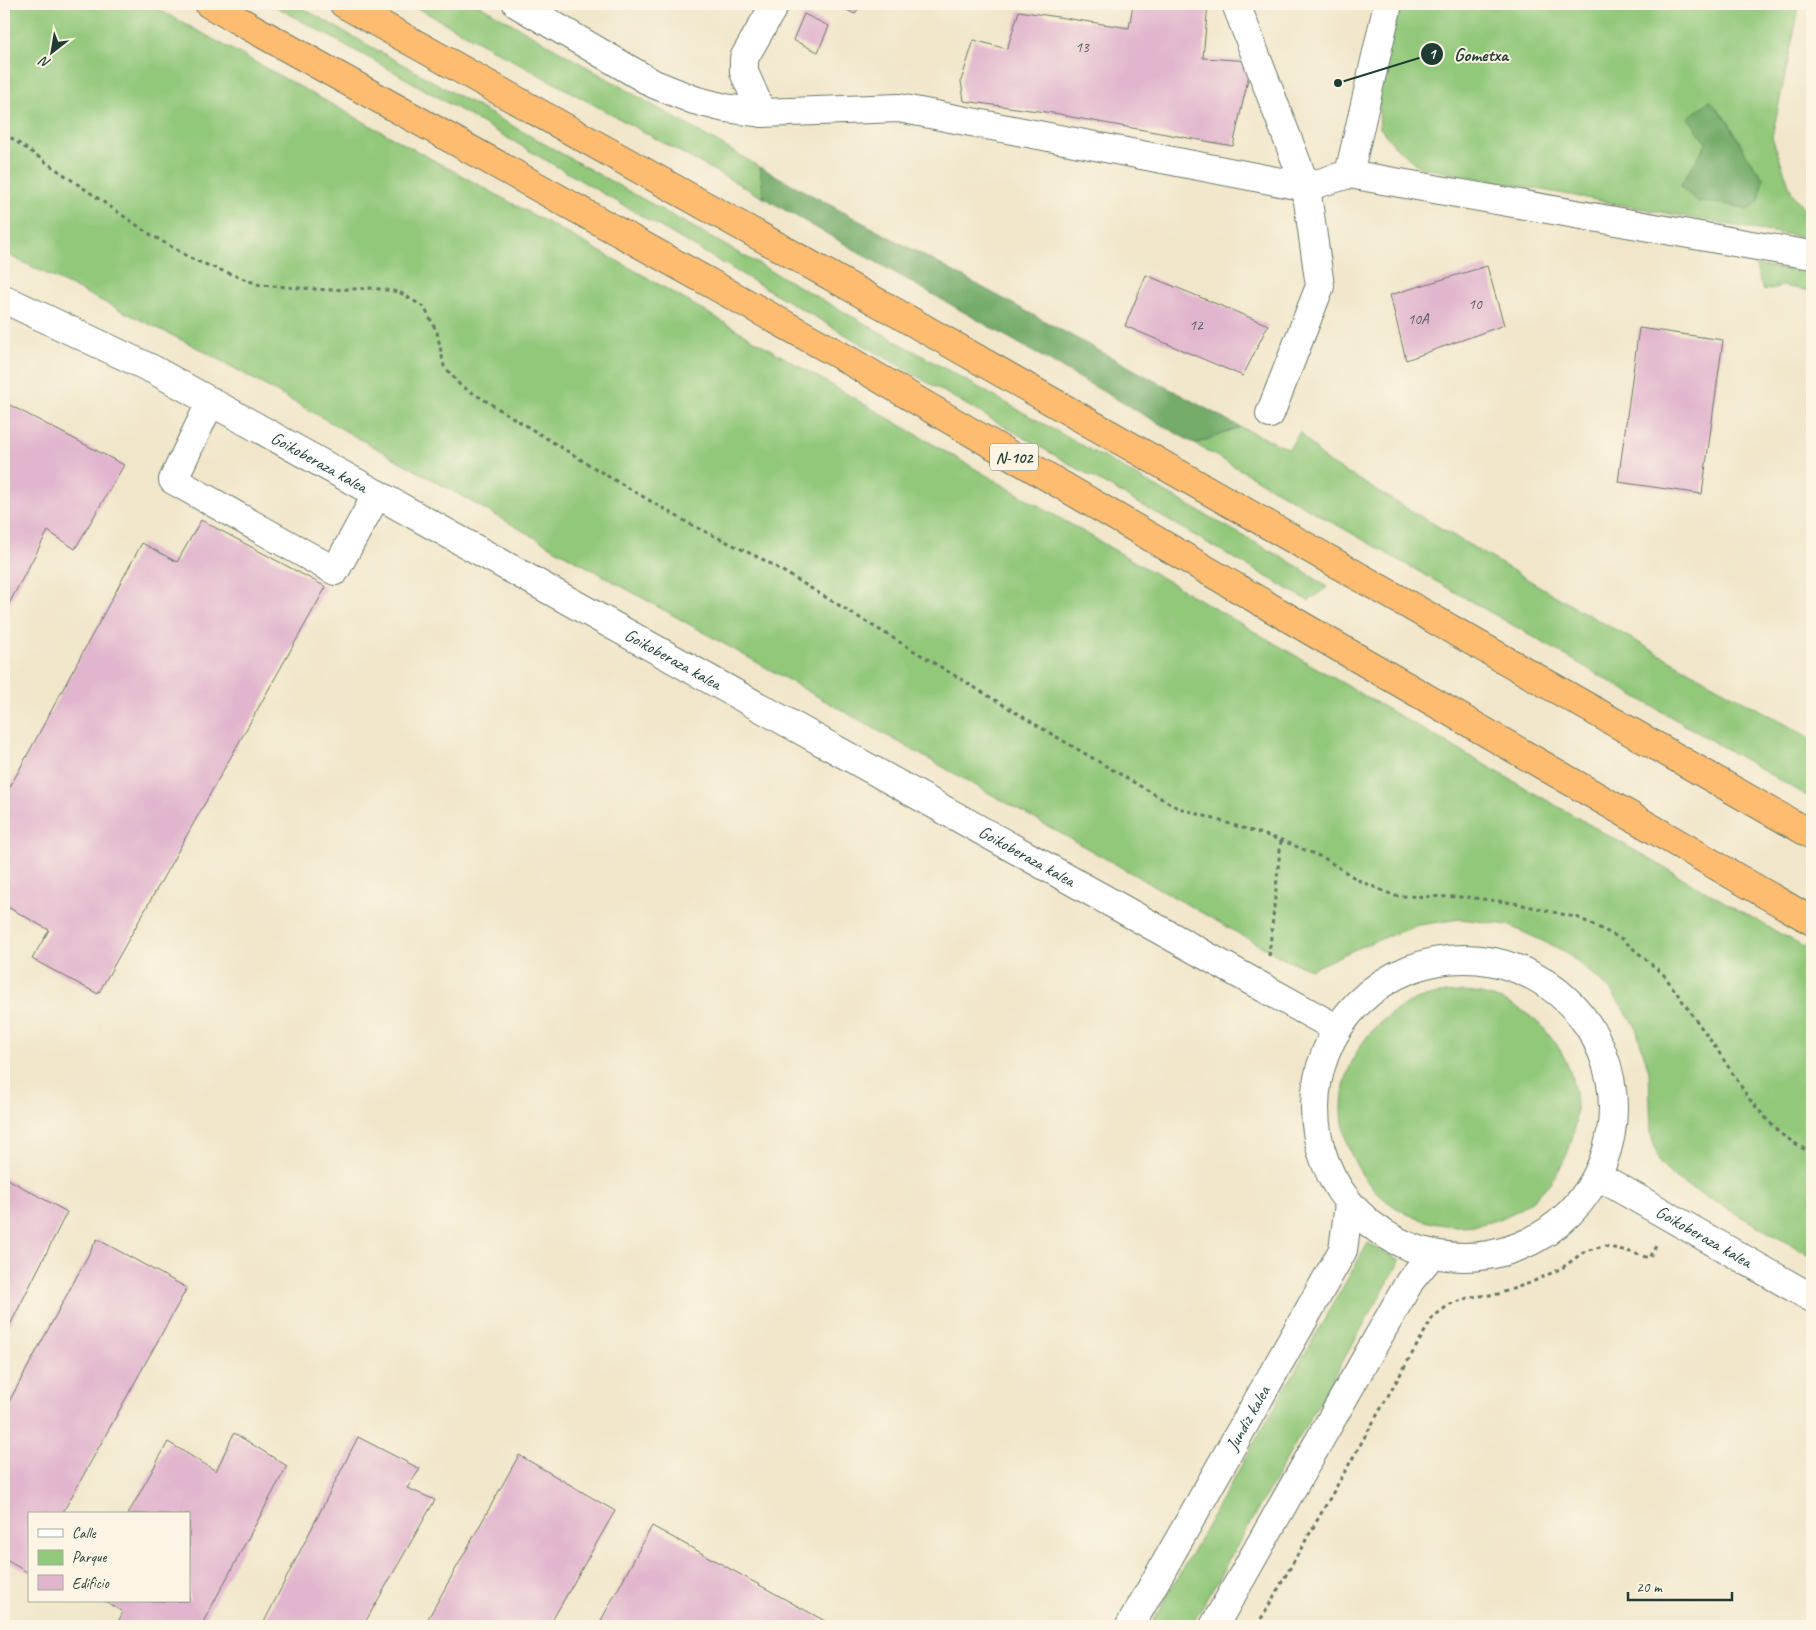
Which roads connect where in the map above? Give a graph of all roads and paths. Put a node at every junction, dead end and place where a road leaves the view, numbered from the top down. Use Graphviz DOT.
graph roads {
  1 [pos="210,4"];
  2 [pos="344,4"];
  3 [pos="517,4"];
  4 [pos="775,4"];
  5 [pos="1236,4"];
  6 [pos="1388,4"];
  7 [pos="762,113"];
  8 [pos="4,133"];
  9 [pos="1349,174"];
  10 [pos="1306,187"];
  11 [pos="1812,255"];
  12 [pos="4,299"];
  13 [pos="211,402"];
  14 [pos="1270,414"];
  15 [pos="377,494"];
  16 [pos="1812,835"];
  17 [pos="1281,840"];
  18 [pos="1812,921"];
  19 [pos="1266,990"];
  20 [pos="1336,1028"];
  21 [pos="1812,1154"];
  22 [pos="1598,1176"];
  23 [pos="1350,1204"];
  24 [pos="1656,1246"];
  25 [pos="1432,1254"];
  26 [pos="1812,1298"];
  27 [pos="1130,1626"];
  28 [pos="1214,1626"];
  29 [pos="1257,1626"];
  1 -- 18 [label="highway, N-102"];
  2 -- 16 [label="highway"];
  3 -- 7 [label="street"];
  4 -- 7 [label="street"];
  5 -- 10 [label="street"];
  6 -- 9 [label="street"];
  7 -- 10 [label="street"];
  8 -- 17 [label="path"];
  9 -- 10 [label="street"];
  9 -- 11 [label="street"];
  10 -- 14 [label="street"];
  12 -- 13 [label="street, Goikoberaza kalea"];
  13 -- 15 [label="street, Goikoberaza kalea"];
  13 -- 15 [label="street"];
  15 -- 19 [label="street, Goikoberaza kalea"];
  17 -- 19 [label="path"];
  17 -- 21 [label="path"];
  19 -- 20 [label="street, Goikoberaza kalea"];
  20 -- 22 [label="street"];
  20 -- 23 [label="street"];
  22 -- 25 [label="street"];
  22 -- 26 [label="street, Goikoberaza kalea"];
  23 -- 25 [label="street"];
  23 -- 27 [label="street, Jundiz kalea"];
  24 -- 29 [label="path"];
  25 -- 28 [label="street"];
}
